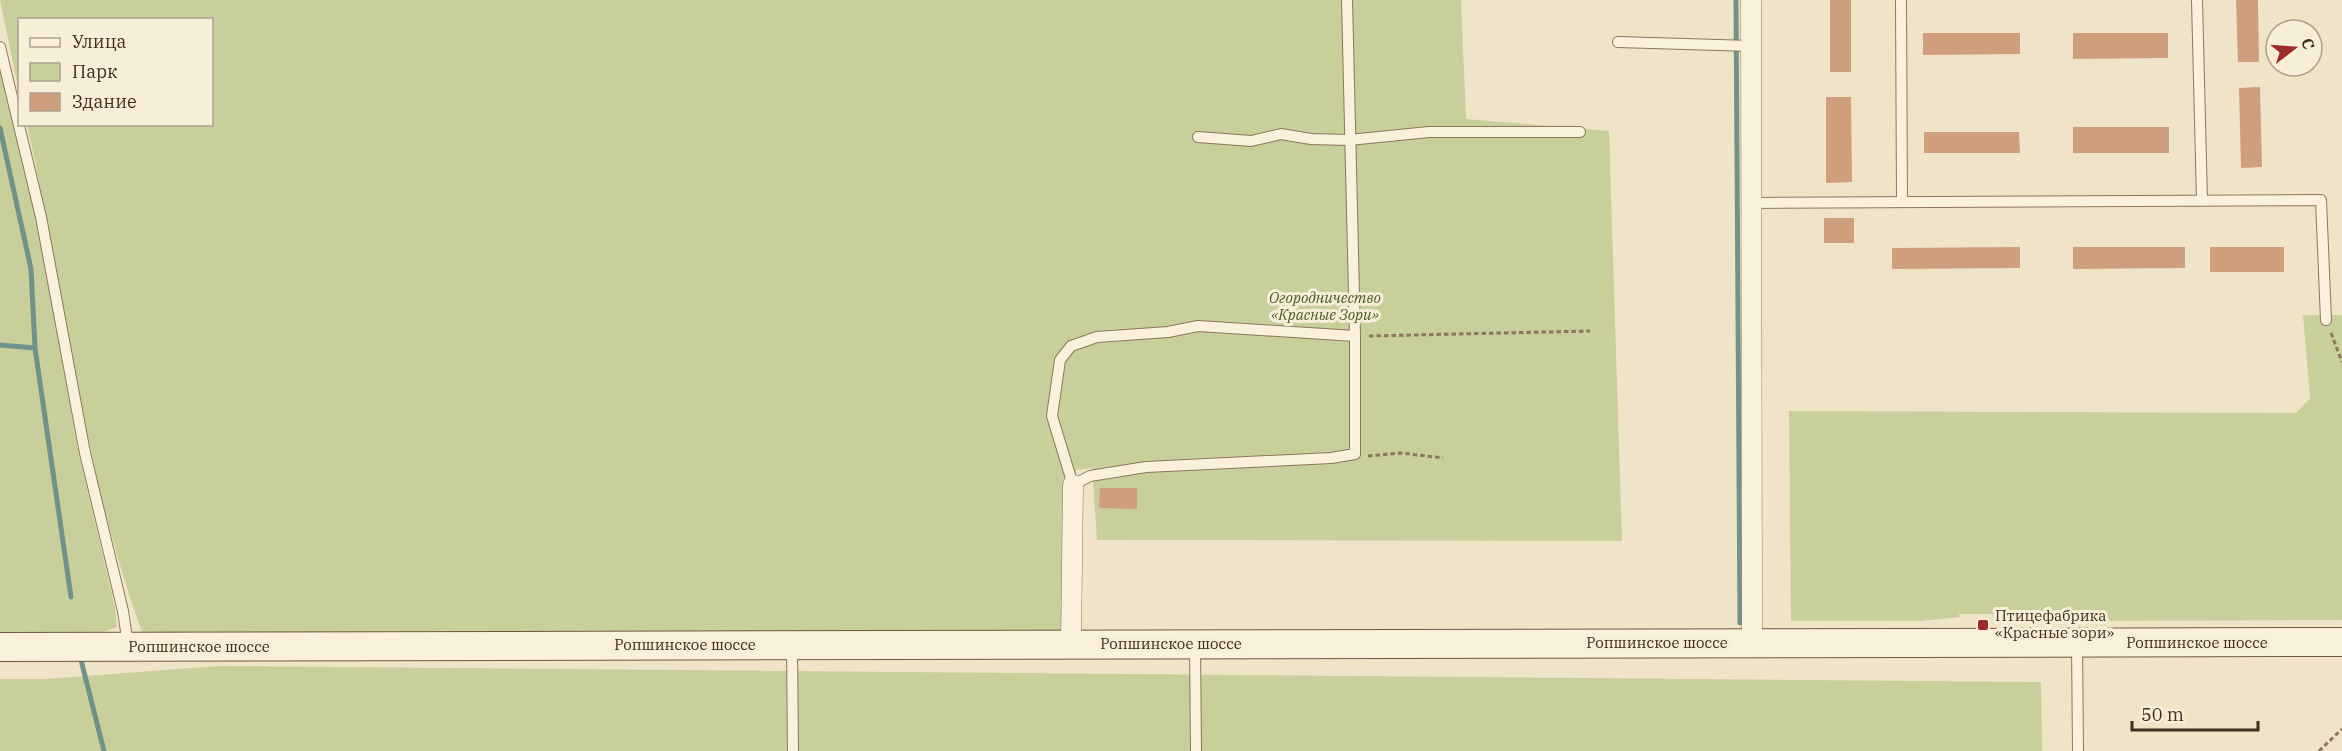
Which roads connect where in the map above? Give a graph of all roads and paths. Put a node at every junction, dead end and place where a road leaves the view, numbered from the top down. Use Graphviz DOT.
graph roads {
  1 [pos="1347,0"];
  2 [pos="1751,0"];
  3 [pos="1901,0"];
  4 [pos="2197,0"];
  5 [pos="1618,42"];
  6 [pos="1752,46"];
  7 [pos="0,47"];
  8 [pos="18,122"];
  9 [pos="19,126"];
  10 [pos="1580,132"];
  11 [pos="1198,137"];
  12 [pos="1349,140"];
  13 [pos="2202,201"];
  14 [pos="1902,202"];
  15 [pos="1752,203"];
  16 [pos="2326,320"];
  17 [pos="1590,331"];
  18 [pos="1355,336"];
  19 [pos="2342,362"];
  20 [pos="1355,454"];
  21 [pos="1443,458"];
  22 [pos="1073,485"];
  23 [pos="1752,642"];
  24 [pos="2342,642"];
  25 [pos="2077,643"];
  26 [pos="1071,644"];
  27 [pos="1195,644"];
  28 [pos="792,645"];
  29 [pos="0,647"];
  30 [pos="128,647"];
  31 [pos="2342,729"];
  32 [pos="793,751"];
  33 [pos="1196,751"];
  34 [pos="2078,751"];
  35 [pos="2319,751"];
  1 -- 12 [label="lane"];
  2 -- 6 [label="street"];
  3 -- 14 [label="lane"];
  4 -- 13 [label="lane"];
  5 -- 6 [label="lane"];
  6 -- 15 [label="street"];
  7 -- 8 [label="lane"];
  9 -- 30 [label="lane"];
  10 -- 12 [label="lane"];
  11 -- 12 [label="lane"];
  12 -- 18 [label="lane"];
  13 -- 14 [label="lane"];
  13 -- 16 [label="lane"];
  14 -- 15 [label="lane"];
  15 -- 23 [label="street"];
  16 -- 19 [label="path"];
  17 -- 18 [label="path"];
  18 -- 20 [label="lane"];
  18 -- 22 [label="lane"];
  20 -- 21 [label="path"];
  20 -- 22 [label="lane"];
  22 -- 26 [label="street"];
  23 -- 25 [label="main road, Ропшинское шоссе"];
  23 -- 27 [label="main road, Ропшинское шоссе"];
  24 -- 25 [label="main road, Ропшинское шоссе"];
  25 -- 34 [label="lane"];
  26 -- 27 [label="main road, Ропшинское шоссе"];
  26 -- 28 [label="main road, Ропшинское шоссе"];
  27 -- 33 [label="lane"];
  28 -- 30 [label="main road, Ропшинское шоссе"];
  28 -- 32 [label="lane"];
  29 -- 30 [label="main road, Ропшинское шоссе"];
  31 -- 35 [label="path"];
}
